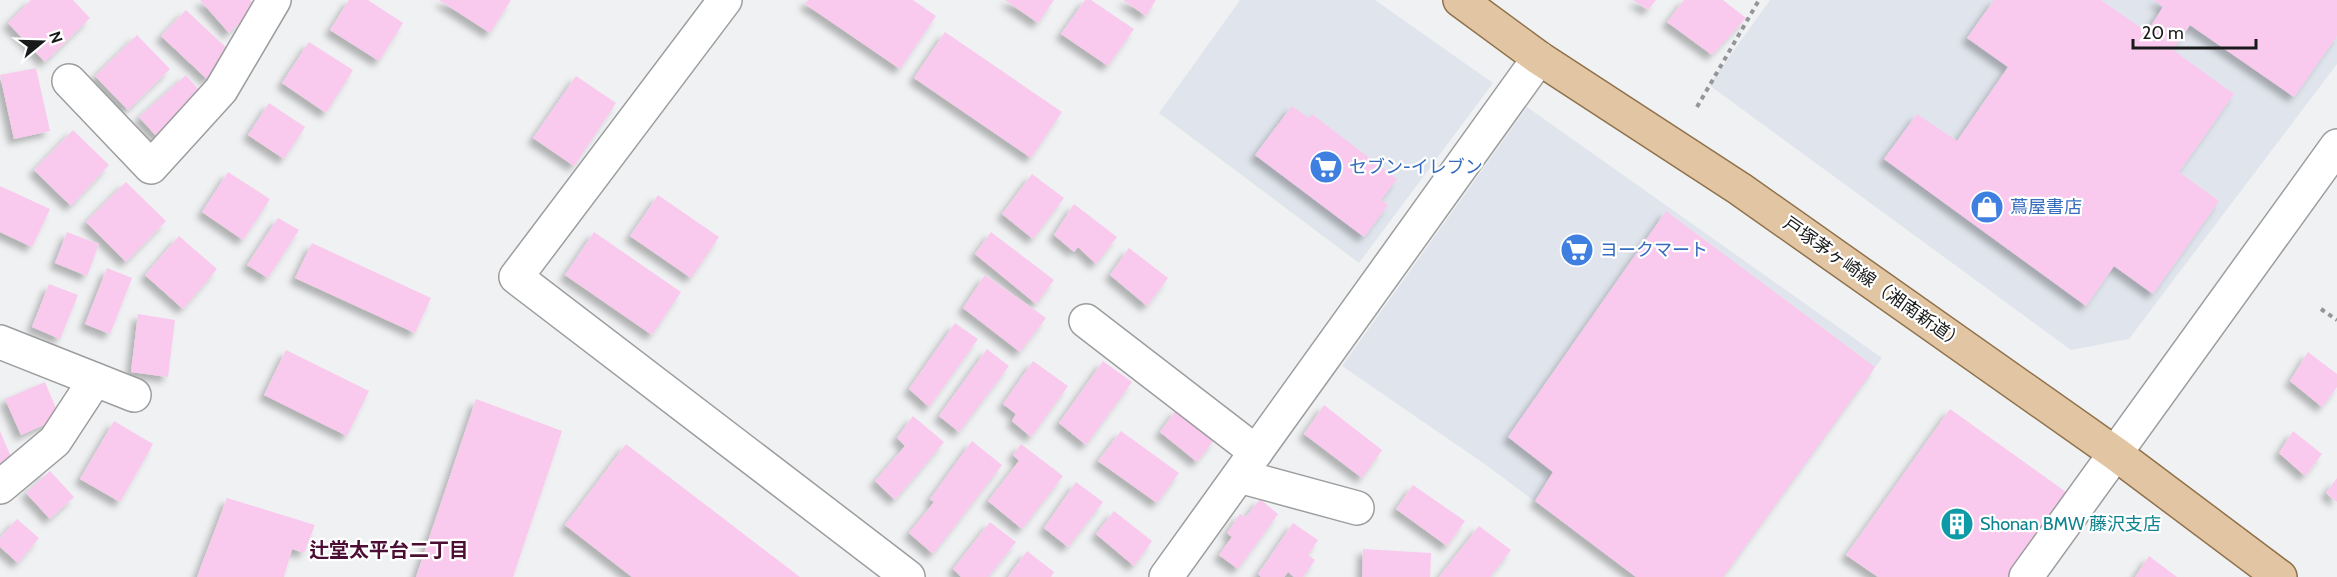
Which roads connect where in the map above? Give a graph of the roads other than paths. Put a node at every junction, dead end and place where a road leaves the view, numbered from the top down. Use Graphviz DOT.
graph roads {
  1 [pos="274,0"];
  2 [pos="725,0"];
  3 [pos="1460,0"];
  4 [pos="1539,58"];
  5 [pos="69,81"];
  6 [pos="2337,146"];
  7 [pos="1086,321"];
  8 [pos="0,342"];
  9 [pos="95,380"];
  10 [pos="134,395"];
  11 [pos="2116,454"];
  12 [pos="1247,464"];
  13 [pos="0,487"];
  14 [pos="1357,508"];
  15 [pos="908,577"];
  16 [pos="1166,577"];
  17 [pos="2026,577"];
  18 [pos="2280,577"];
  1 -- 5 [label="street"];
  2 -- 15 [label="street"];
  3 -- 4 [label="main road, 戸塚茅ヶ崎線（湘南新道）"];
  4 -- 11 [label="main road, 戸塚茅ヶ崎線（湘南新道）"];
  4 -- 12 [label="street"];
  6 -- 11 [label="street"];
  7 -- 12 [label="street"];
  8 -- 9 [label="street"];
  9 -- 10 [label="street"];
  9 -- 13 [label="street"];
  11 -- 17 [label="street"];
  11 -- 18 [label="main road, 戸塚茅ヶ崎線（湘南新道）"];
  12 -- 14 [label="street"];
  12 -- 16 [label="street"];
}
